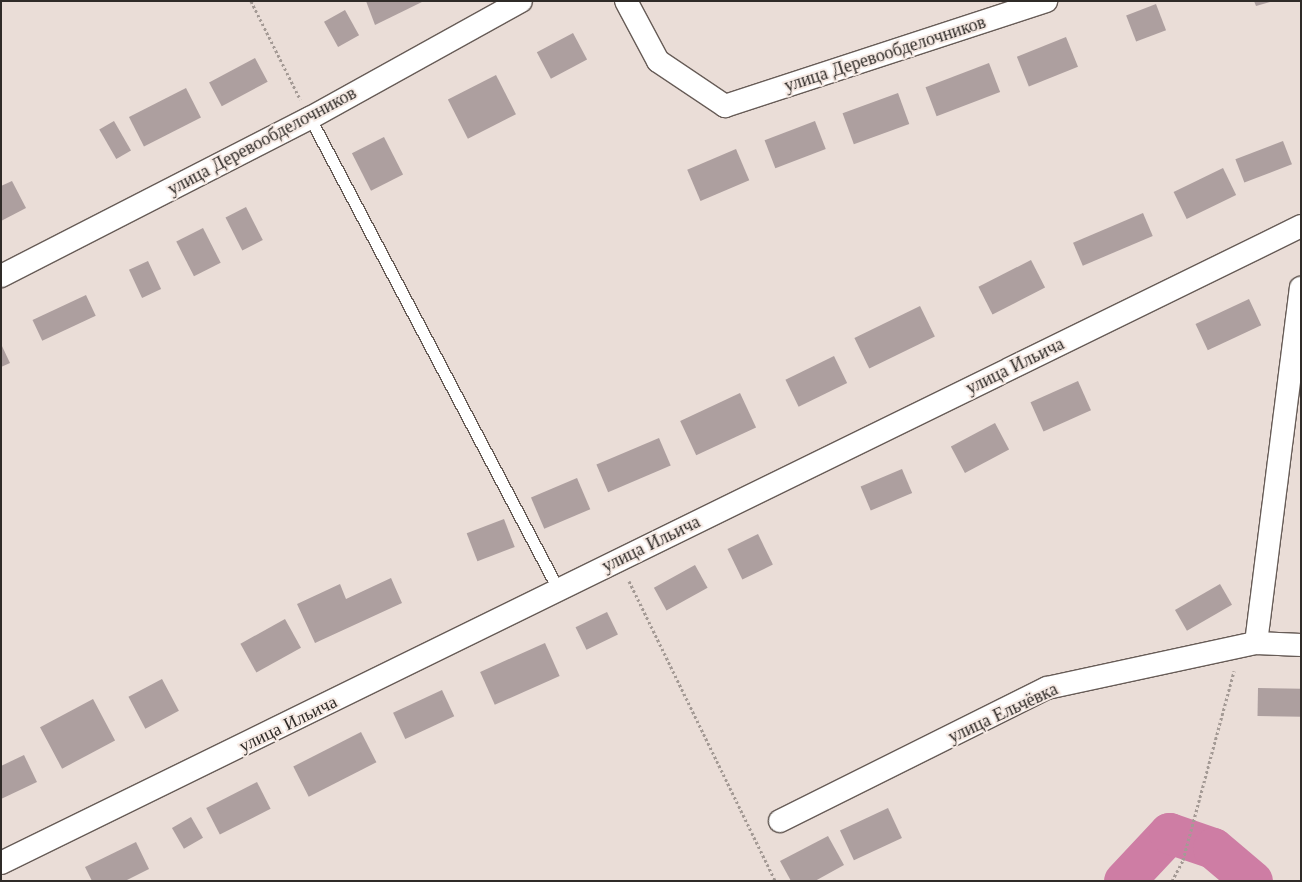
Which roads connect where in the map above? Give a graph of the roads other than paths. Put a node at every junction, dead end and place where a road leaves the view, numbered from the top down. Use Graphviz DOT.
graph roads {
  1 [pos="521,1"];
  2 [pos="626,1"];
  3 [pos="1046,1"];
  4 [pos="310,118"];
  5 [pos="1301,226"];
  6 [pos="1,276"];
  7 [pos="1301,288"];
  8 [pos="558,586"];
  9 [pos="1256,643"];
  10 [pos="1301,644"];
  11 [pos="780,821"];
  12 [pos="1,863"];
  1 -- 4 [label="street, улица Деревообделочников"];
  2 -- 3 [label="street, улица Деревообделочников"];
  4 -- 6 [label="street, улица Деревообделочников"];
  4 -- 8 [label="lane"];
  5 -- 8 [label="street, улица Ильича"];
  7 -- 9 [label="street"];
  8 -- 12 [label="street, улица Ильича"];
  9 -- 10 [label="street, улица Ельчёвка"];
  9 -- 11 [label="street, улица Ельчёвка"];
}
